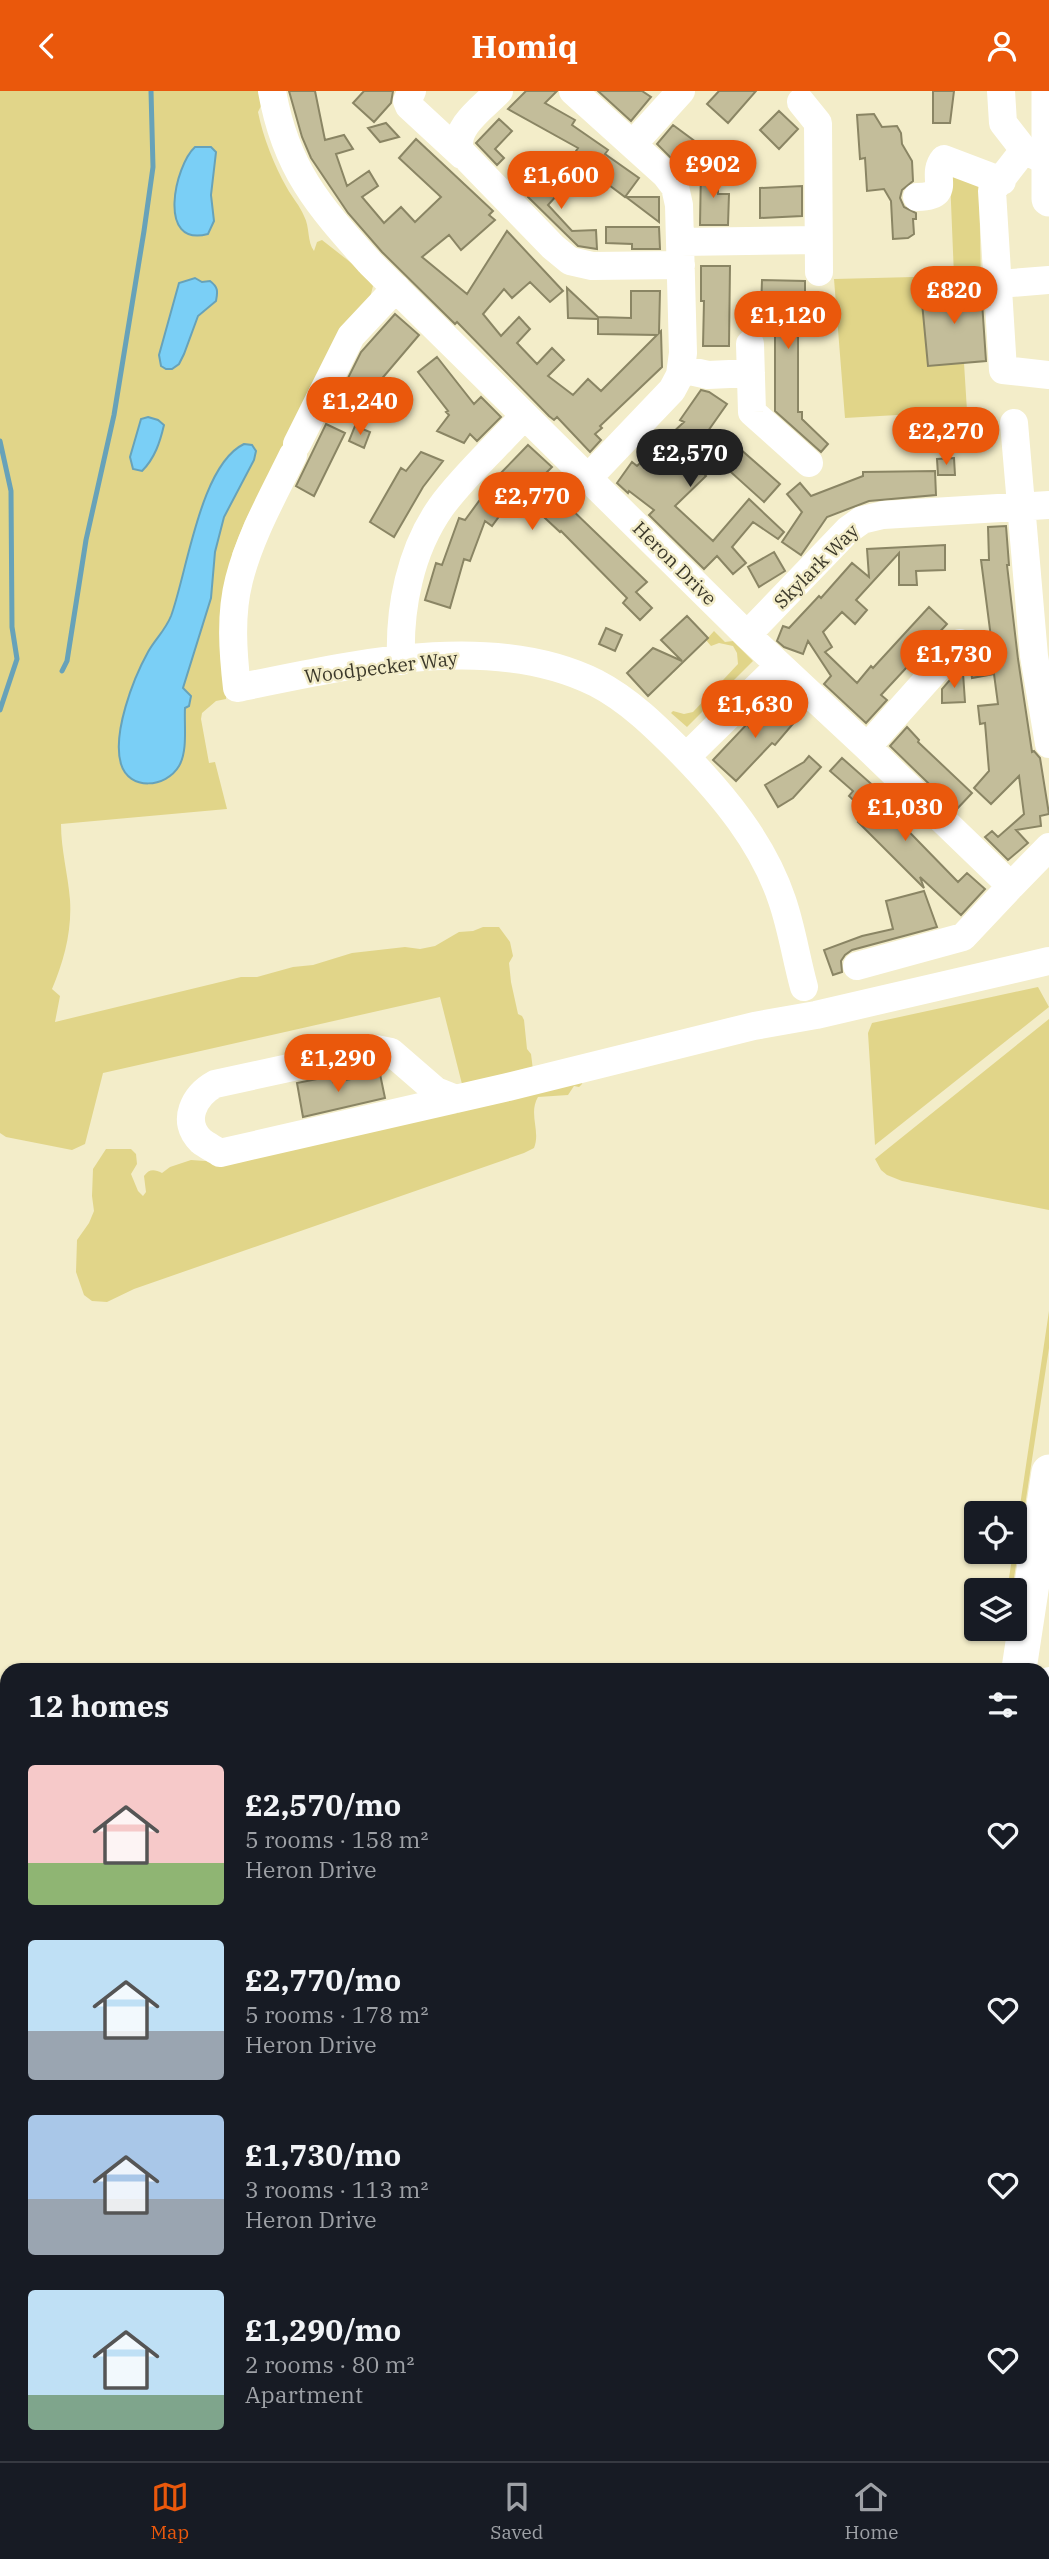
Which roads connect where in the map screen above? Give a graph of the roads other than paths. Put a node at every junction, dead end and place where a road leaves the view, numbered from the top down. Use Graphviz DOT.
graph roads {
  1 [pos="272,91"];
  2 [pos="412,91"];
  3 [pos="499,91"];
  4 [pos="573,91"];
  5 [pos="681,91"];
  6 [pos="1001,91"];
  7 [pos="1049,91"];
  8 [pos="801,102"];
  9 [pos="1042,144"];
  10 [pos="633,145"];
  11 [pos="462,155"];
  12 [pos="1002,181"];
  13 [pos="917,197"];
  14 [pos="1049,199"];
  15 [pos="818,240"];
  16 [pos="680,253"];
  17 [pos="819,272"];
  18 [pos="1049,280"];
  19 [pos="998,284"];
  20 [pos="396,288"];
  21 [pos="750,344"];
  22 [pos="681,369"];
  23 [pos="751,373"];
  24 [pos="1049,375"];
  25 [pos="524,416"];
  26 [pos="1014,423"];
  27 [pos="809,463"];
  28 [pos="588,478"];
  29 [pos="1049,505"];
  30 [pos="1021,507"];
  31 [pos="747,635"];
  32 [pos="960,643"];
  33 [pos="401,661"];
  34 [pos="779,666"];
  35 [pos="1049,744"];
  36 [pos="867,747"];
  37 [pos="686,757"];
  38 [pos="1049,847"];
  39 [pos="1011,886"];
  40 [pos="1049,961"];
  41 [pos="857,966"];
  42 [pos="804,987"];
  43 [pos="456,1098"];
  44 [pos="1049,1472"];
  45 [pos="1020,1663"];
  1 -- 20 [label="street, Heron Drive"];
  2 -- 11 [label="street"];
  3 -- 11 [label="street"];
  4 -- 10 [label="street"];
  5 -- 10 [label="street"];
  6 -- 9 [label="street"];
  7 -- 9 [label="main road"];
  8 -- 15 [label="street"];
  9 -- 12 [label="street"];
  9 -- 14 [label="main road"];
  10 -- 16 [label="street"];
  11 -- 16 [label="street"];
  12 -- 13 [label="street"];
  12 -- 19 [label="street"];
  15 -- 16 [label="street"];
  15 -- 17 [label="street"];
  16 -- 22 [label="street"];
  18 -- 19 [label="street"];
  19 -- 24 [label="street"];
  20 -- 25 [label="street, Heron Drive"];
  20 -- 33 [label="street, Woodpecker Way"];
  21 -- 23 [label="street"];
  22 -- 23 [label="street"];
  22 -- 28 [label="street"];
  23 -- 27 [label="street"];
  25 -- 28 [label="street, Heron Drive"];
  25 -- 33 [label="street"];
  26 -- 30 [label="street"];
  28 -- 31 [label="street, Heron Drive"];
  29 -- 30 [label="street, Skylark Way"];
  30 -- 31 [label="street, Skylark Way"];
  30 -- 35 [label="street"];
  31 -- 34 [label="street, Heron Drive"];
  32 -- 36 [label="street"];
  33 -- 37 [label="street, Woodpecker Way"];
  34 -- 36 [label="street, Heron Drive"];
  34 -- 37 [label="street"];
  36 -- 39 [label="street, Heron Drive"];
  37 -- 42 [label="street, Woodpecker Way"];
  38 -- 39 [label="street"];
  39 -- 41 [label="street"];
  40 -- 43 [label="street"];
  43 -- 43 [label="street"];
  44 -- 45 [label="main road"];
}
